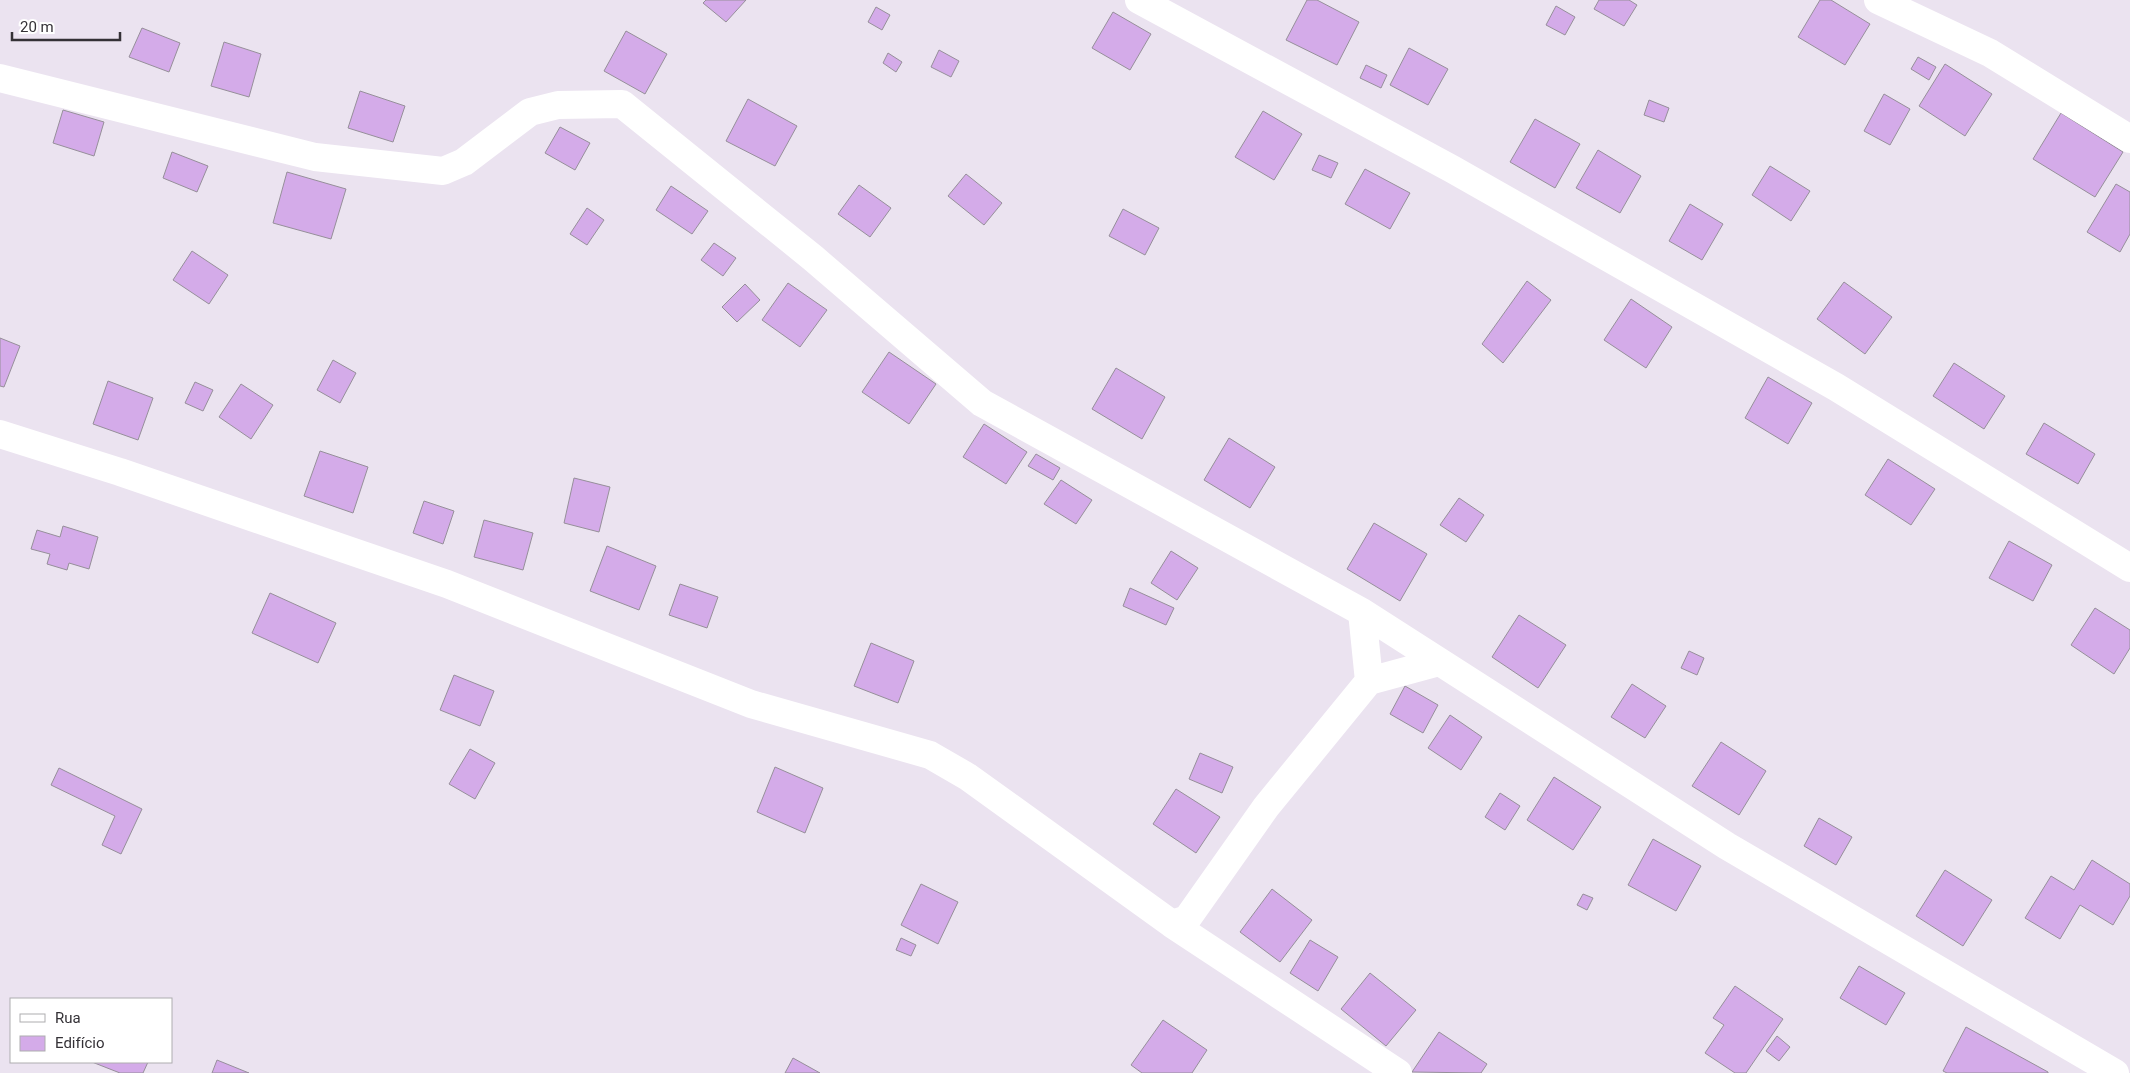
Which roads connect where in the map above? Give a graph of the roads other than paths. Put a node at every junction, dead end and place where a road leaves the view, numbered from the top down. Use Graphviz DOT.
graph roads {
  1 [pos="1139,0"];
  2 [pos="1878,0"];
  3 [pos="0,78"];
  4 [pos="2130,139"];
  5 [pos="0,434"];
  6 [pos="2130,568"];
  7 [pos="1362,612"];
  8 [pos="1439,662"];
  9 [pos="1369,681"];
  10 [pos="1172,924"];
  11 [pos="1398,1073"];
  12 [pos="2115,1073"];
  1 -- 6 [label="street"];
  2 -- 4 [label="street"];
  3 -- 7 [label="street"];
  5 -- 10 [label="street"];
  7 -- 8 [label="street"];
  7 -- 9 [label="street"];
  8 -- 9 [label="street"];
  8 -- 12 [label="street"];
  9 -- 10 [label="street"];
  10 -- 11 [label="street"];
}
